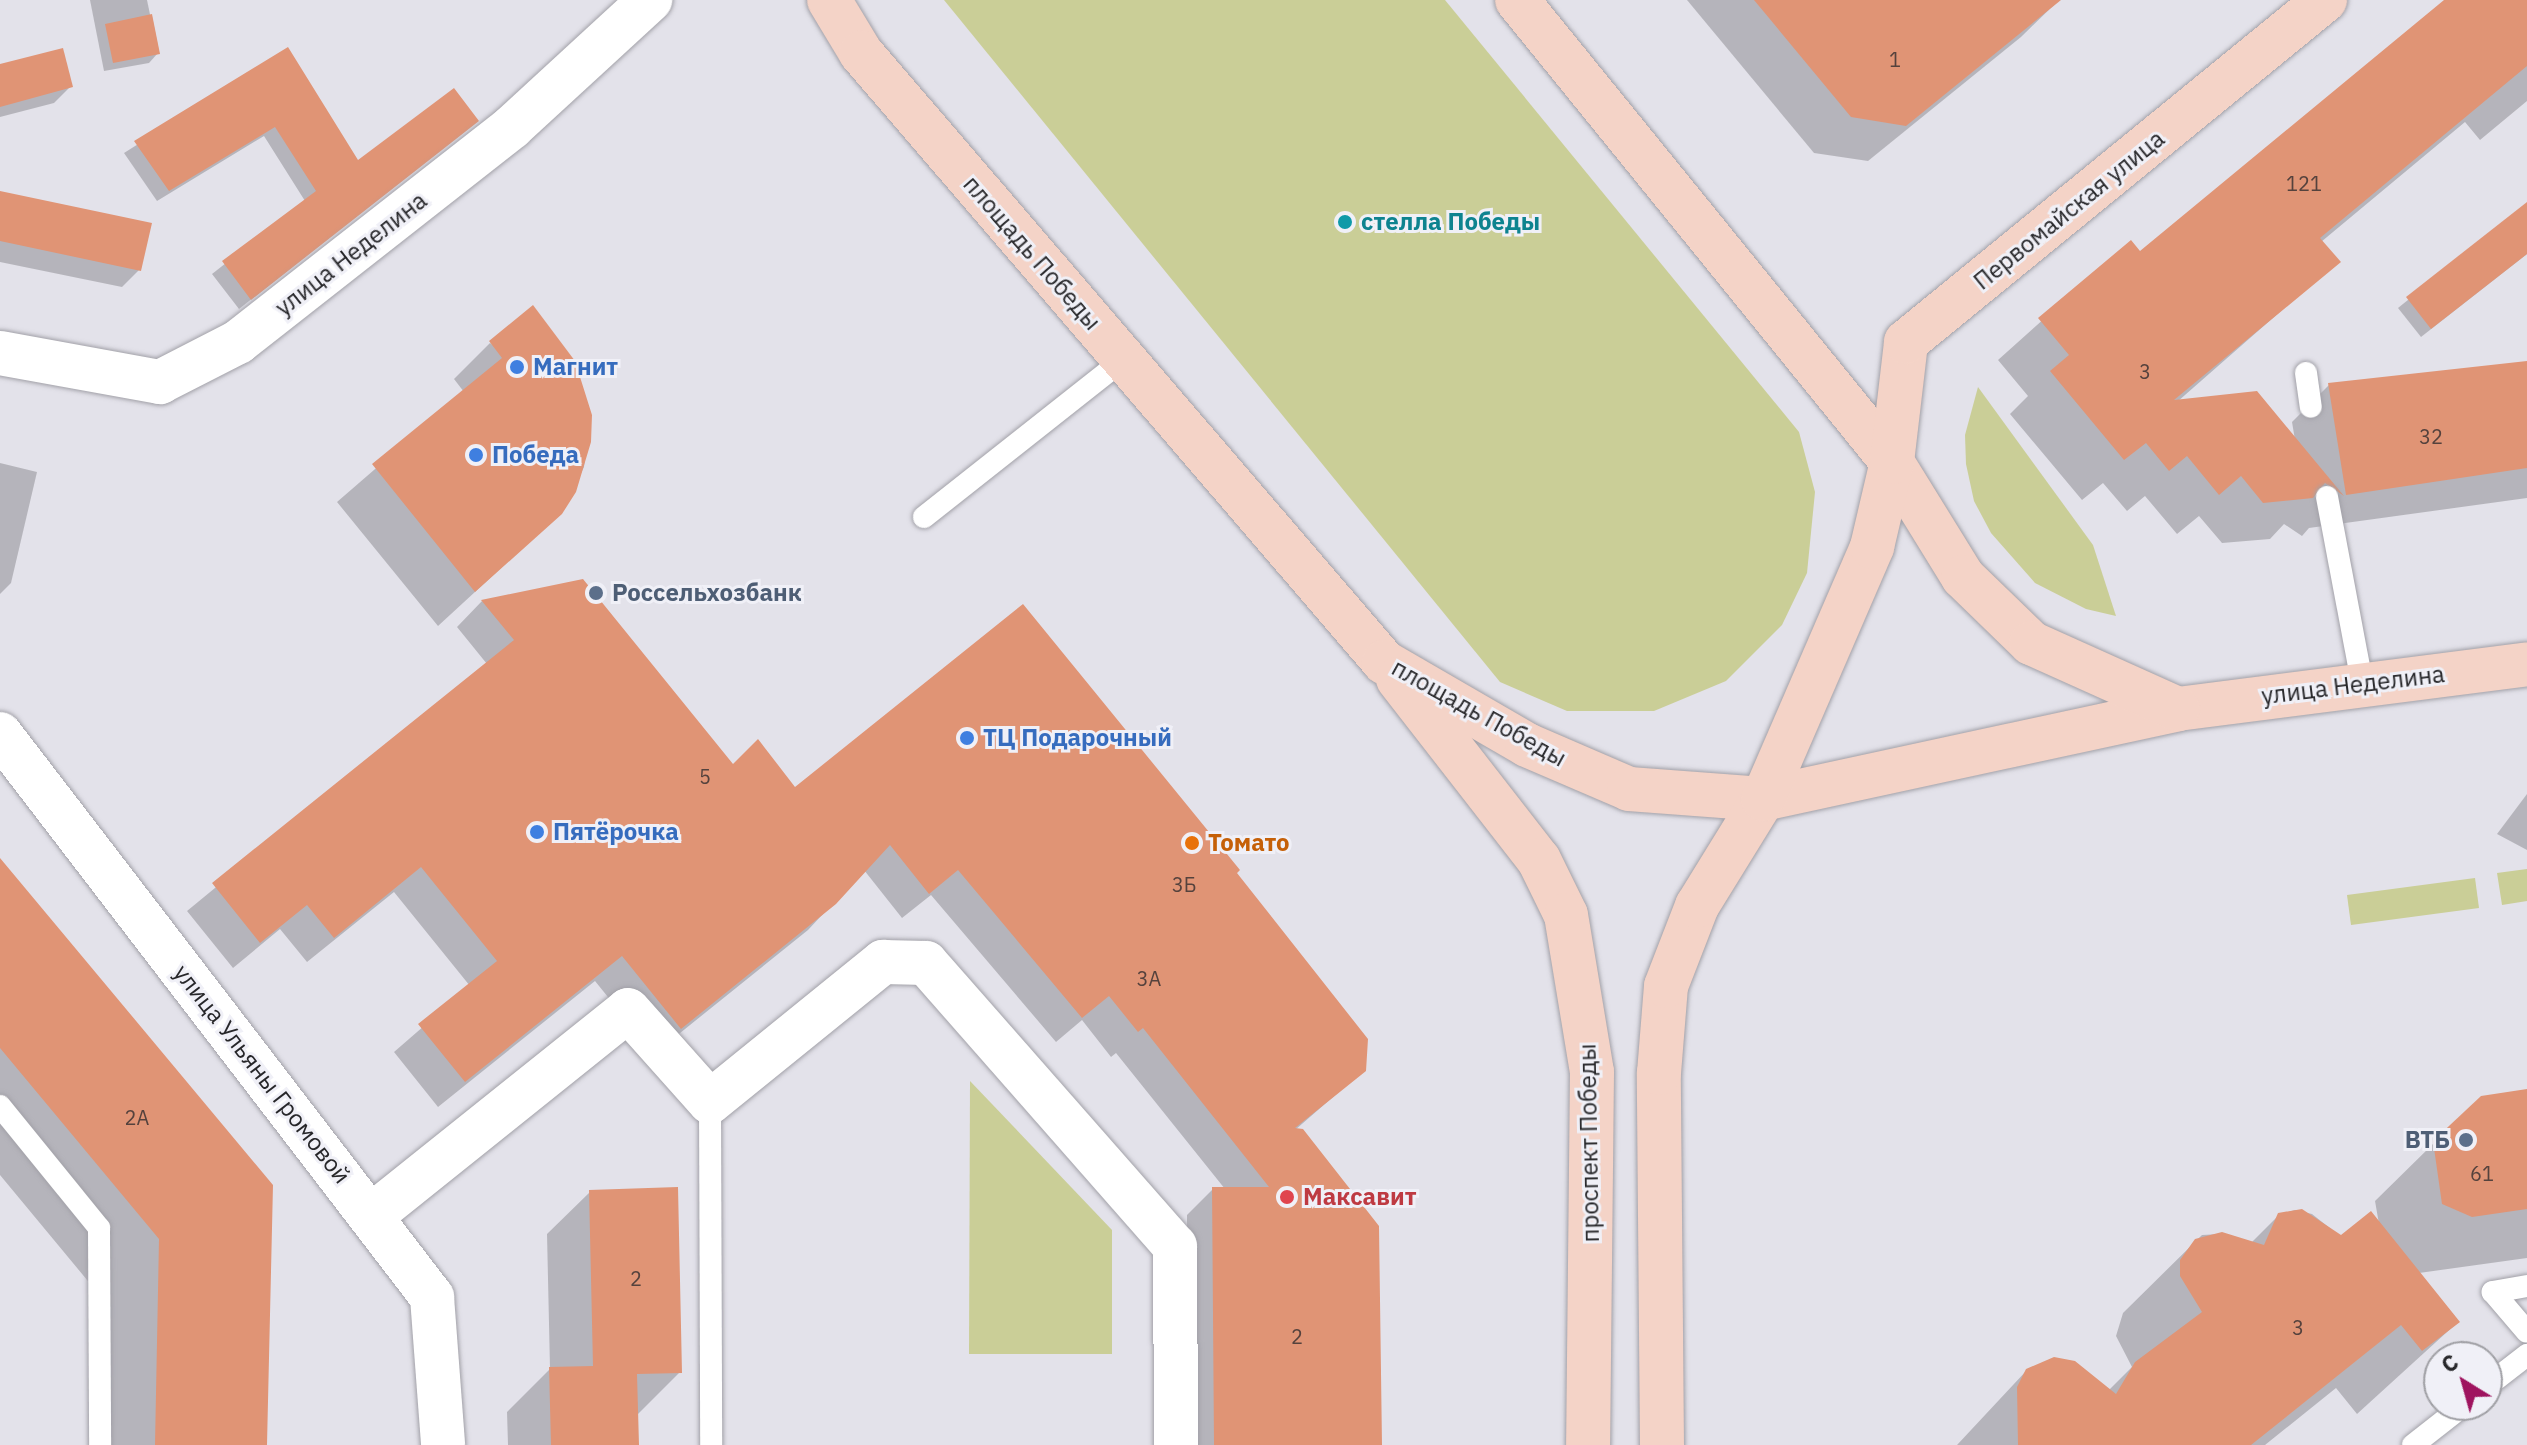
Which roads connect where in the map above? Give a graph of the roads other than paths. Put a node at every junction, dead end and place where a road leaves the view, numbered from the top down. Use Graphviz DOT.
graph roads {
  1 [pos="829,0"];
  2 [pos="1517,0"];
  3 [pos="2325,0"];
  4 [pos="630,7"];
  5 [pos="0,353"];
  6 [pos="1124,359"];
  7 [pos="2306,373"];
  8 [pos="2311,407"];
  9 [pos="1892,462"];
  10 [pos="2327,497"];
  11 [pos="924,517"];
  12 [pos="1384,662"];
  13 [pos="2527,664"];
  14 [pos="2362,683"];
  15 [pos="2178,709"];
  16 [pos="0,734"];
  17 [pos="1763,799"];
  18 [pos="710,1102"];
  19 [pos="0,1106"];
  20 [pos="371,1216"];
  21 [pos="2527,1286"];
  22 [pos="2527,1332"];
  23 [pos="2527,1355"];
  24 [pos="2503,1374"];
  25 [pos="2444,1421"];
  26 [pos="100,1445"];
  27 [pos="443,1445"];
  28 [pos="711,1445"];
  29 [pos="1176,1445"];
  30 [pos="1588,1445"];
  31 [pos="1662,1445"];
  32 [pos="2413,1445"];
  1 -- 6 [label="main road, площадь Победы"];
  2 -- 9 [label="main road"];
  3 -- 9 [label="main road, Первомайская улица"];
  4 -- 5 [label="street, улица Неделина"];
  6 -- 11 [label="lane"];
  6 -- 12 [label="main road, площадь Победы"];
  7 -- 8 [label="lane"];
  9 -- 15 [label="main road"];
  9 -- 17 [label="main road"];
  10 -- 14 [label="lane"];
  12 -- 17 [label="main road, площадь Победы"];
  12 -- 30 [label="main road, проспект Победы"];
  13 -- 14 [label="main road, улица Неделина"];
  14 -- 15 [label="main road, улица Неделина"];
  15 -- 17 [label="main road, площадь Победы"];
  16 -- 20 [label="street, улица Ульяны Громовой"];
  17 -- 31 [label="main road"];
  18 -- 20 [label="street"];
  18 -- 28 [label="lane"];
  18 -- 29 [label="street"];
  19 -- 26 [label="lane"];
  20 -- 27 [label="street, улица Ульяны Громовой"];
  21 -- 22 [label="lane"];
  23 -- 24 [label="lane"];
  25 -- 32 [label="lane"];
}
